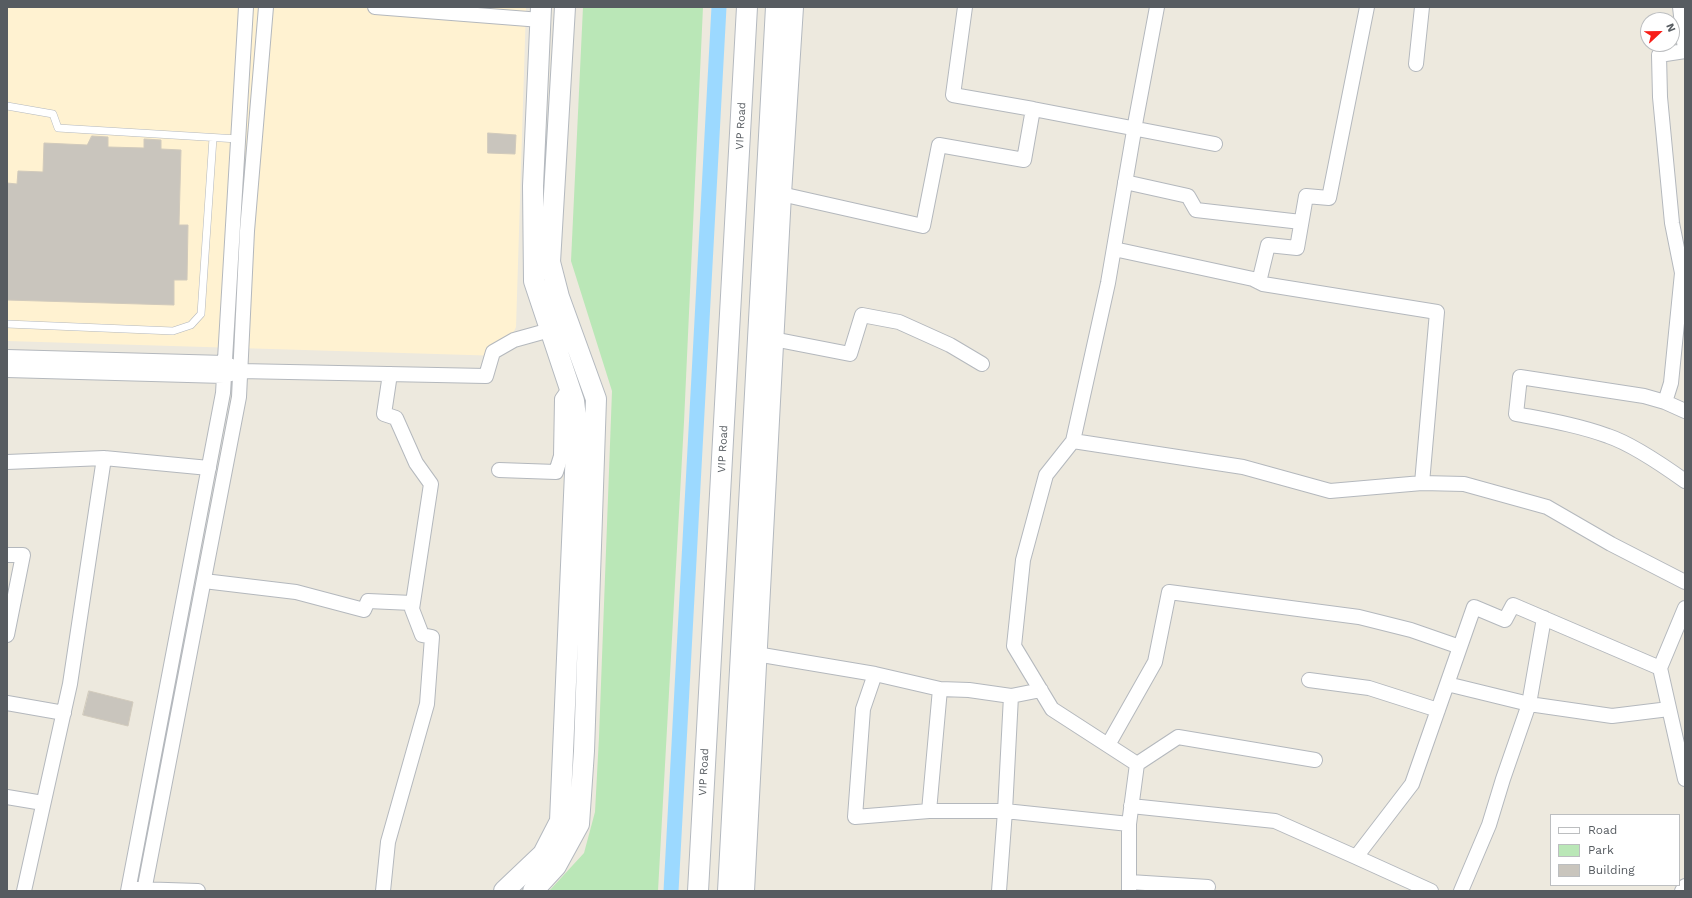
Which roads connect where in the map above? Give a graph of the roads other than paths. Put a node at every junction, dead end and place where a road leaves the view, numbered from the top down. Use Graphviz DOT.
graph roads {
  1 [pos="246,7"];
  2 [pos="266,7"];
  3 [pos="375,7"];
  4 [pos="565,7"];
  5 [pos="747,7"];
  6 [pos="776,7"];
  7 [pos="793,7"];
  8 [pos="965,7"];
  9 [pos="1157,7"];
  10 [pos="1367,7"];
  11 [pos="1422,7"];
  12 [pos="1680,7"];
  13 [pos="541,14"];
  14 [pos="1685,50"];
  15 [pos="1416,64"];
  16 [pos="7,106"];
  17 [pos="1033,110"];
  18 [pos="1134,130"];
  19 [pos="213,138"];
  20 [pos="238,139"];
  21 [pos="1215,144"];
  22 [pos="1125,182"];
  23 [pos="781,194"];
  24 [pos="1301,222"];
  25 [pos="1114,249"];
  26 [pos="1259,282"];
  27 [pos="7,324"];
  28 [pos="550,330"];
  29 [pos="773,338"];
  30 [pos="7,357"];
  31 [pos="582,363"];
  32 [pos="982,364"];
  33 [pos="563,369"];
  34 [pos="7,370"];
  35 [pos="225,370"];
  36 [pos="240,371"];
  37 [pos="390,374"];
  38 [pos="569,389"];
  39 [pos="1665,402"];
  40 [pos="1685,412"];
  41 [pos="761,413"];
  42 [pos="1073,441"];
  43 [pos="104,458"];
  44 [pos="7,462"];
  45 [pos="209,468"];
  46 [pos="500,470"];
  47 [pos="1685,480"];
  48 [pos="1422,483"];
  49 [pos="7,555"];
  50 [pos="204,581"];
  51 [pos="1685,582"];
  52 [pos="412,603"];
  53 [pos="1685,608"];
  54 [pos="1544,618"];
  55 [pos="7,635"];
  56 [pos="1460,647"];
  57 [pos="756,654"];
  58 [pos="1660,668"];
  59 [pos="876,674"];
  60 [pos="1309,680"];
  61 [pos="1447,684"];
  62 [pos="940,689"];
  63 [pos="1041,690"];
  64 [pos="1011,696"];
  65 [pos="7,703"];
  66 [pos="1529,704"];
  67 [pos="1669,708"];
  68 [pos="1438,710"];
  69 [pos="64,713"];
  70 [pos="1108,745"];
  71 [pos="1315,760"];
  72 [pos="1137,764"];
  73 [pos="1685,779"];
  74 [pos="7,797"];
  75 [pos="43,803"];
  76 [pos="1131,806"];
  77 [pos="929,811"];
  78 [pos="1006,811"];
  79 [pos="1129,824"];
  80 [pos="1356,857"];
  81 [pos="1685,886"];
  82 [pos="1129,887"];
  83 [pos="1208,887"];
  84 [pos="128,890"];
  85 [pos="145,890"];
  86 [pos="24,891"];
  87 [pos="198,891"];
  88 [pos="383,891"];
  89 [pos="504,891"];
  90 [pos="534,891"];
  91 [pos="698,891"];
  92 [pos="728,891"];
  93 [pos="744,891"];
  94 [pos="999,891"];
  95 [pos="1431,891"];
  96 [pos="1461,891"];
  97 [pos="1682,891"];
  1 -- 20 [label="street"];
  2 -- 36 [label="street"];
  3 -- 13 [label="street"];
  4 -- 31 [label="street"];
  5 -- 91 [label="street, VIP Road"];
  6 -- 41 [label="street"];
  7 -- 23 [label="street"];
  8 -- 17 [label="street"];
  9 -- 18 [label="street"];
  10 -- 24 [label="street"];
  11 -- 15 [label="street"];
  12 -- 14 [label="street"];
  13 -- 28 [label="street"];
  14 -- 39 [label="street"];
  16 -- 19 [label="lane"];
  17 -- 18 [label="street"];
  17 -- 23 [label="street"];
  18 -- 21 [label="street"];
  18 -- 22 [label="street"];
  19 -- 20 [label="lane"];
  19 -- 27 [label="lane"];
  20 -- 35 [label="street"];
  22 -- 24 [label="street"];
  22 -- 25 [label="street"];
  23 -- 29 [label="street"];
  24 -- 26 [label="street"];
  25 -- 26 [label="street"];
  25 -- 42 [label="street"];
  26 -- 48 [label="street"];
  28 -- 33 [label="street"];
  28 -- 37 [label="street"];
  29 -- 32 [label="street"];
  29 -- 41 [label="street"];
  30 -- 35 [label="street"];
  31 -- 33 [label="street"];
  31 -- 90 [label="street"];
  33 -- 38 [label="street"];
  34 -- 35 [label="street"];
  35 -- 36 [label="street"];
  35 -- 45 [label="street"];
  36 -- 37 [label="street"];
  36 -- 50 [label="street"];
  37 -- 52 [label="street"];
  38 -- 46 [label="street"];
  38 -- 89 [label="street"];
  39 -- 40 [label="street"];
  39 -- 47 [label="street"];
  41 -- 57 [label="street"];
  41 -- 92 [label="street"];
  42 -- 48 [label="street"];
  42 -- 63 [label="street"];
  43 -- 44 [label="street"];
  43 -- 45 [label="street"];
  43 -- 69 [label="street"];
  45 -- 84 [label="street"];
  48 -- 51 [label="street"];
  49 -- 55 [label="street"];
  50 -- 52 [label="street"];
  50 -- 85 [label="street"];
  52 -- 88 [label="street"];
  53 -- 58 [label="street"];
  54 -- 56 [label="street"];
  54 -- 58 [label="street"];
  54 -- 66 [label="street"];
  56 -- 61 [label="street"];
  56 -- 70 [label="street"];
  57 -- 59 [label="street"];
  57 -- 93 [label="street"];
  58 -- 67 [label="street"];
  59 -- 62 [label="street"];
  59 -- 77 [label="street"];
  60 -- 68 [label="street"];
  61 -- 66 [label="street"];
  61 -- 68 [label="street"];
  62 -- 64 [label="street"];
  62 -- 77 [label="street"];
  63 -- 64 [label="street"];
  63 -- 70 [label="street"];
  64 -- 78 [label="street"];
  65 -- 69 [label="street"];
  66 -- 67 [label="street"];
  66 -- 96 [label="street"];
  67 -- 73 [label="street"];
  68 -- 80 [label="street"];
  69 -- 75 [label="street"];
  70 -- 72 [label="street"];
  71 -- 72 [label="street"];
  72 -- 76 [label="street"];
  74 -- 75 [label="street"];
  75 -- 86 [label="street"];
  76 -- 79 [label="street"];
  76 -- 80 [label="street"];
  77 -- 78 [label="street"];
  78 -- 79 [label="street"];
  78 -- 94 [label="street"];
  79 -- 82 [label="street"];
  80 -- 95 [label="street"];
  81 -- 97 [label="street"];
  82 -- 83 [label="street"];
  84 -- 85 [label="street"];
  85 -- 87 [label="street"];
}
